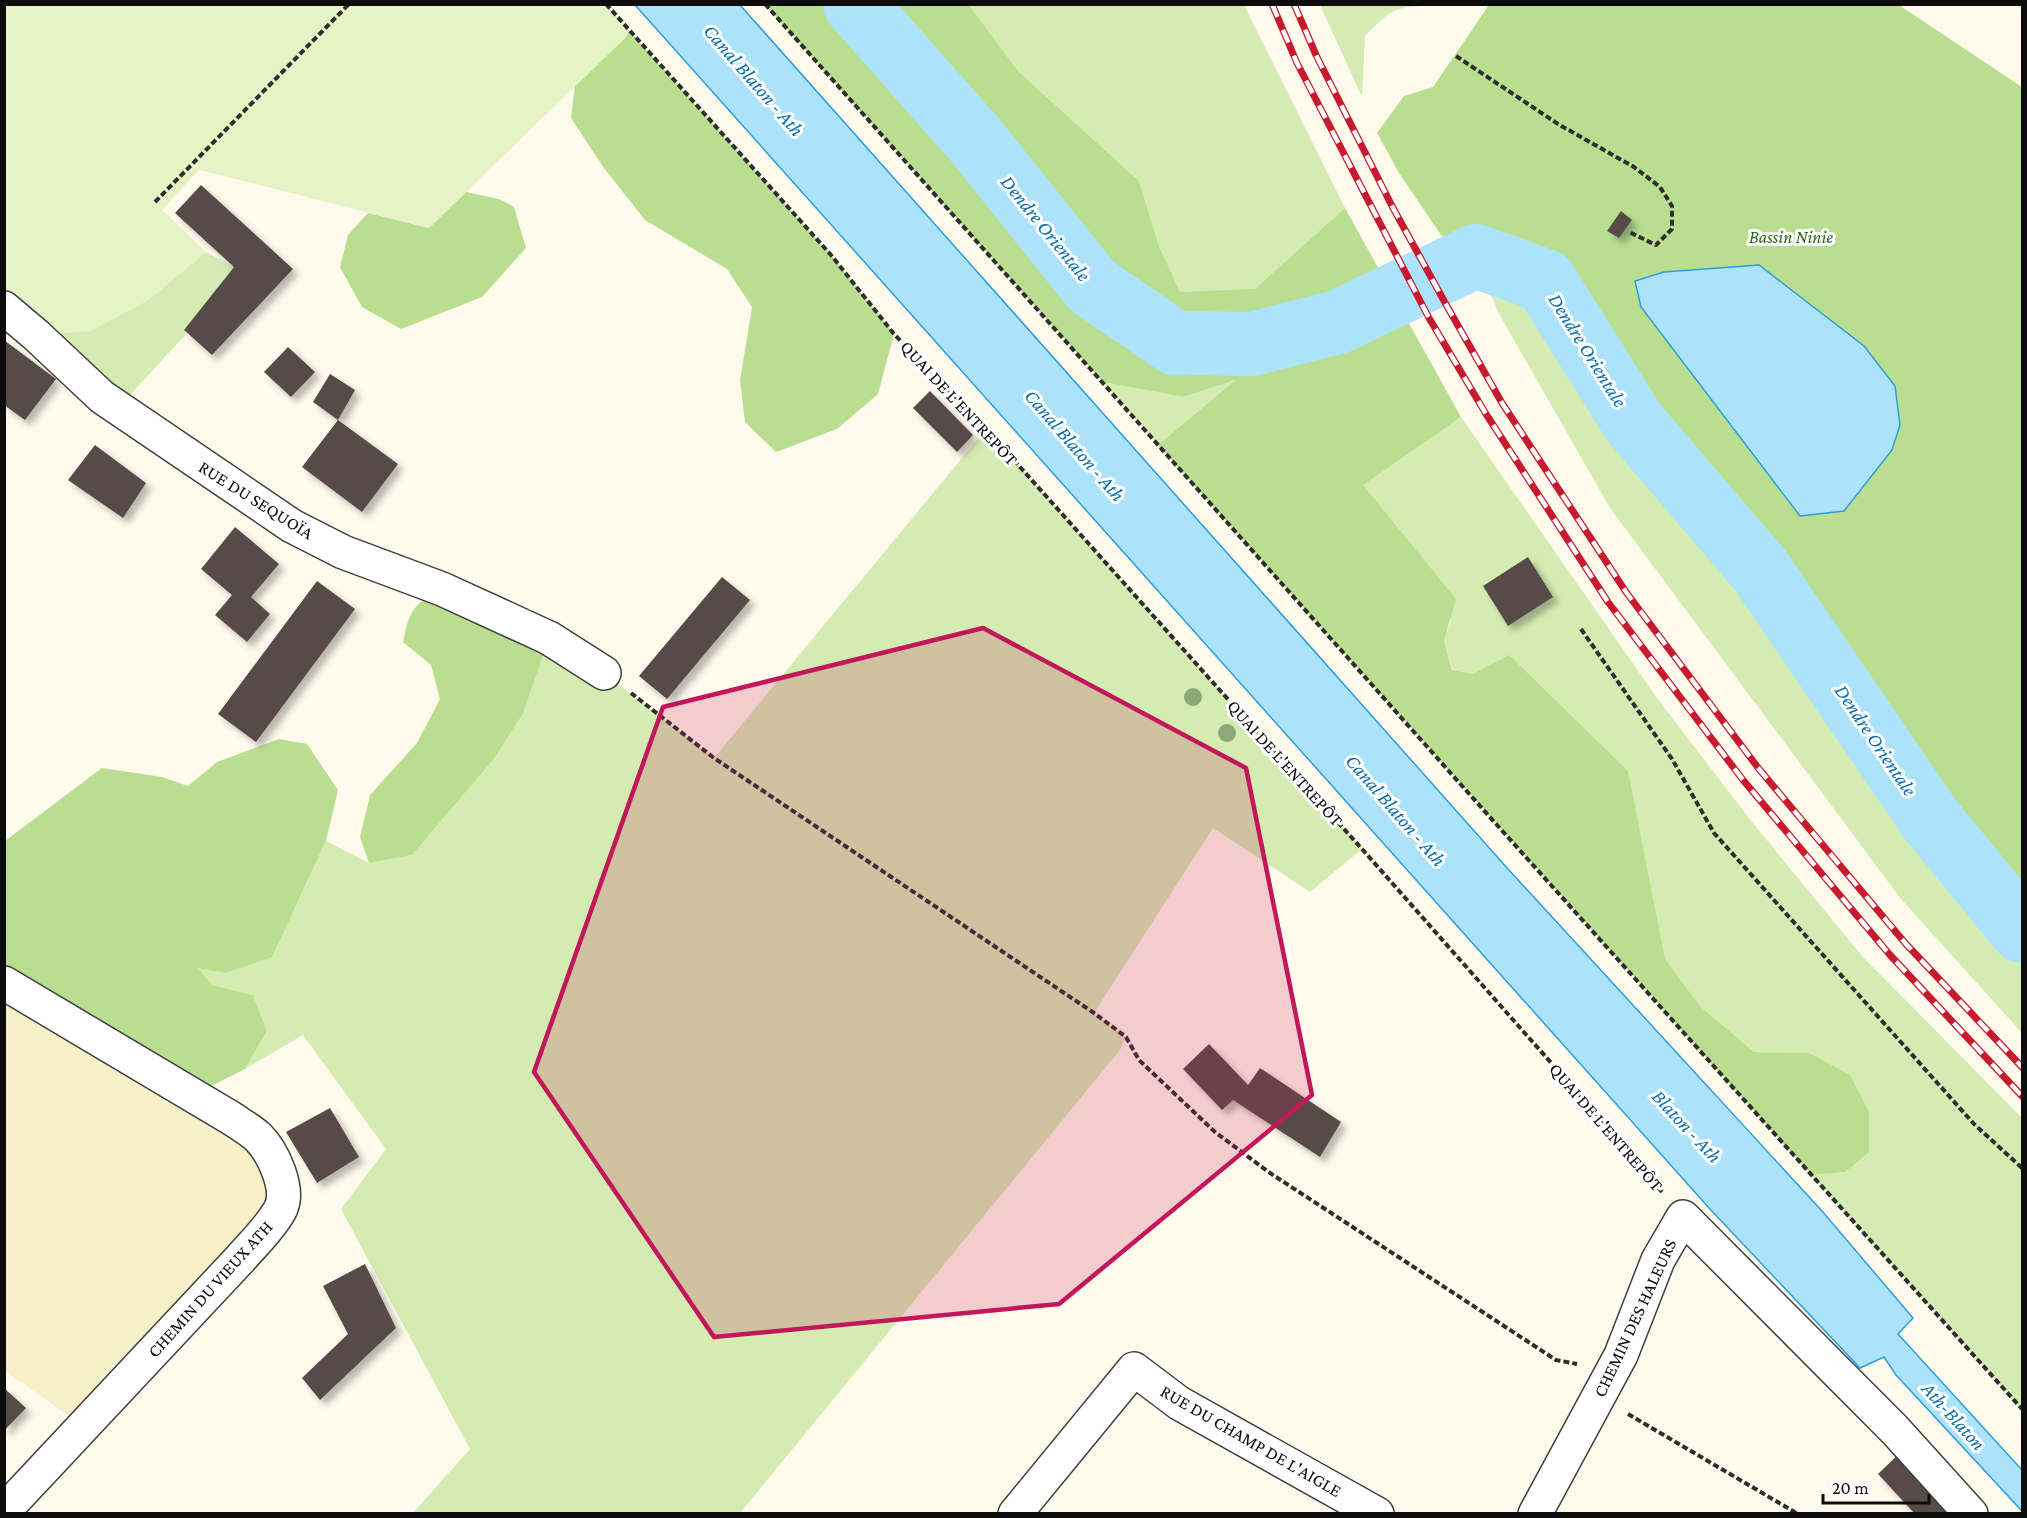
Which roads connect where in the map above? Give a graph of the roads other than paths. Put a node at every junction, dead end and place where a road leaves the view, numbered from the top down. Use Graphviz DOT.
graph roads {
  1 [pos="4,308"];
  2 [pos="604,673"];
  3 [pos="4,984"];
  4 [pos="4,1511"];
  5 [pos="1015,1514"];
  6 [pos="1377,1514"];
  7 [pos="1535,1514"];
  8 [pos="1971,1514"];
  1 -- 2 [label="street, RUE DU SEQUOÏA"];
  3 -- 4 [label="street, CHEMIN DU VIEUX ATH"];
  5 -- 6 [label="street, RUE DU CHAMP DE L'AIGLE"];
  7 -- 8 [label="street, CHEMIN DES HALEURS"];
}
